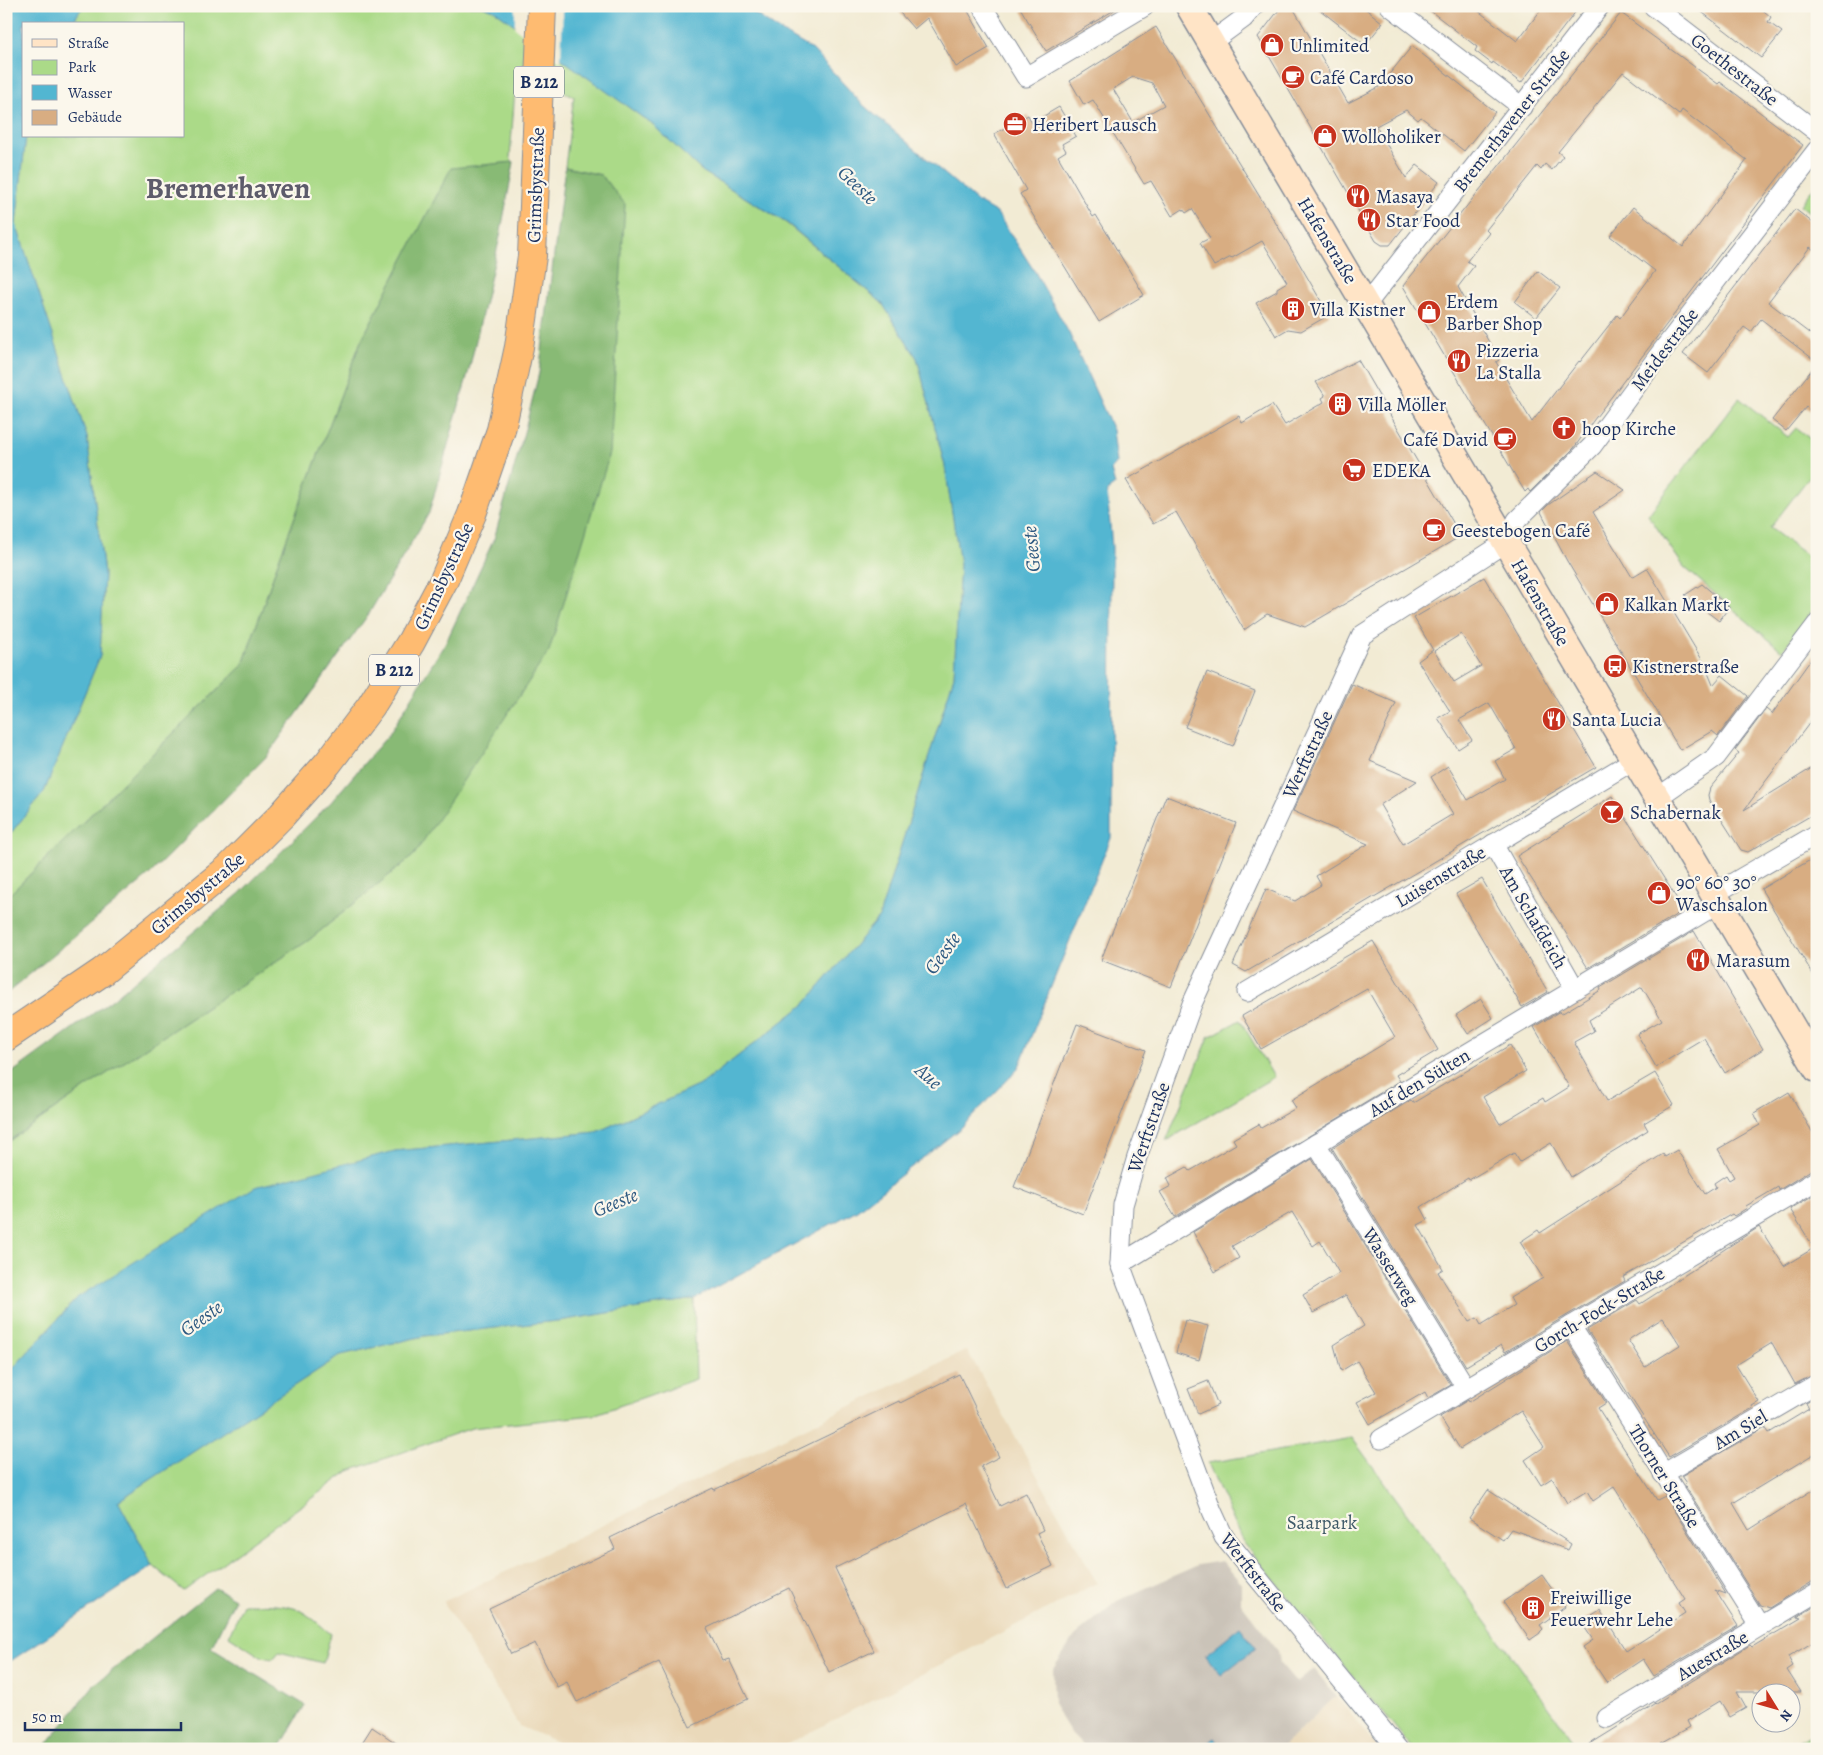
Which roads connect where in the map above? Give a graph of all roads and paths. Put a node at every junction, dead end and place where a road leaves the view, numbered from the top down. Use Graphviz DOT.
graph roads {
  1 [pos="542,6"];
  2 [pos="982,6"];
  3 [pos="1145,6"];
  4 [pos="1189,6"];
  5 [pos="1254,6"];
  6 [pos="1390,6"];
  7 [pos="1600,6"];
  8 [pos="1654,6"];
  9 [pos="1210,42"];
  10 [pos="1522,106"];
  11 [pos="1817,132"];
  12 [pos="1817,150"];
  13 [pos="1366,306"];
  14 [pos="1506,542"];
  15 [pos="1817,624"];
  16 [pos="1634,760"];
  17 [pos="1657,798"];
  18 [pos="1817,834"];
  19 [pos="1493,844"];
  20 [pos="1716,899"];
  21 [pos="1575,989"];
  22 [pos="1247,992"];
  23 [pos="6,1037"];
  24 [pos="1817,1069"];
  25 [pos="1316,1144"];
  26 [pos="1817,1180"];
  27 [pos="1120,1264"];
  28 [pos="1571,1326"];
  29 [pos="1817,1384"];
  30 [pos="1466,1388"];
  31 [pos="1381,1438"];
  32 [pos="1663,1474"];
  33 [pos="1817,1592"];
  34 [pos="1760,1626"];
  35 [pos="1607,1718"];
  36 [pos="1398,1749"];
  1 -- 23 [label="highway, Grimsbystraße / B 212"];
  2 -- 3 [label="street"];
  4 -- 9 [label="main road, Hafenstraße"];
  5 -- 9 [label="street"];
  6 -- 10 [label="street"];
  7 -- 10 [label="street, Bremerhavener Straße"];
  8 -- 11 [label="street, Goethestraße"];
  9 -- 13 [label="main road, Hafenstraße"];
  10 -- 13 [label="street, Bremerhavener Straße"];
  12 -- 14 [label="street, Meidestraße"];
  13 -- 14 [label="main road, Hafenstraße"];
  14 -- 16 [label="main road, Hafenstraße"];
  14 -- 27 [label="street, Werftstraße"];
  15 -- 17 [label="street"];
  16 -- 17 [label="main road, Hafenstraße"];
  16 -- 19 [label="street, Luisenstraße"];
  17 -- 20 [label="main road, Hafenstraße"];
  18 -- 20 [label="street"];
  19 -- 21 [label="street, Am Schafdeich"];
  19 -- 22 [label="street, Luisenstraße"];
  20 -- 21 [label="street, Auf den Sülten"];
  20 -- 24 [label="main road, Hafenstraße"];
  21 -- 25 [label="street, Auf den Sülten"];
  25 -- 27 [label="street, Auf den Sülten"];
  25 -- 30 [label="street, Wasserweg"];
  26 -- 28 [label="street, Gorch-Fock-Straße"];
  27 -- 36 [label="street, Werftstraße"];
  28 -- 30 [label="street, Gorch-Fock-Straße"];
  28 -- 32 [label="street, Thorner Straße"];
  29 -- 32 [label="street, Am Siel"];
  30 -- 31 [label="street, Gorch-Fock-Straße"];
  32 -- 34 [label="street, Thorner Straße"];
  33 -- 34 [label="street, Auestraße"];
  34 -- 35 [label="street, Auestraße"];
}
